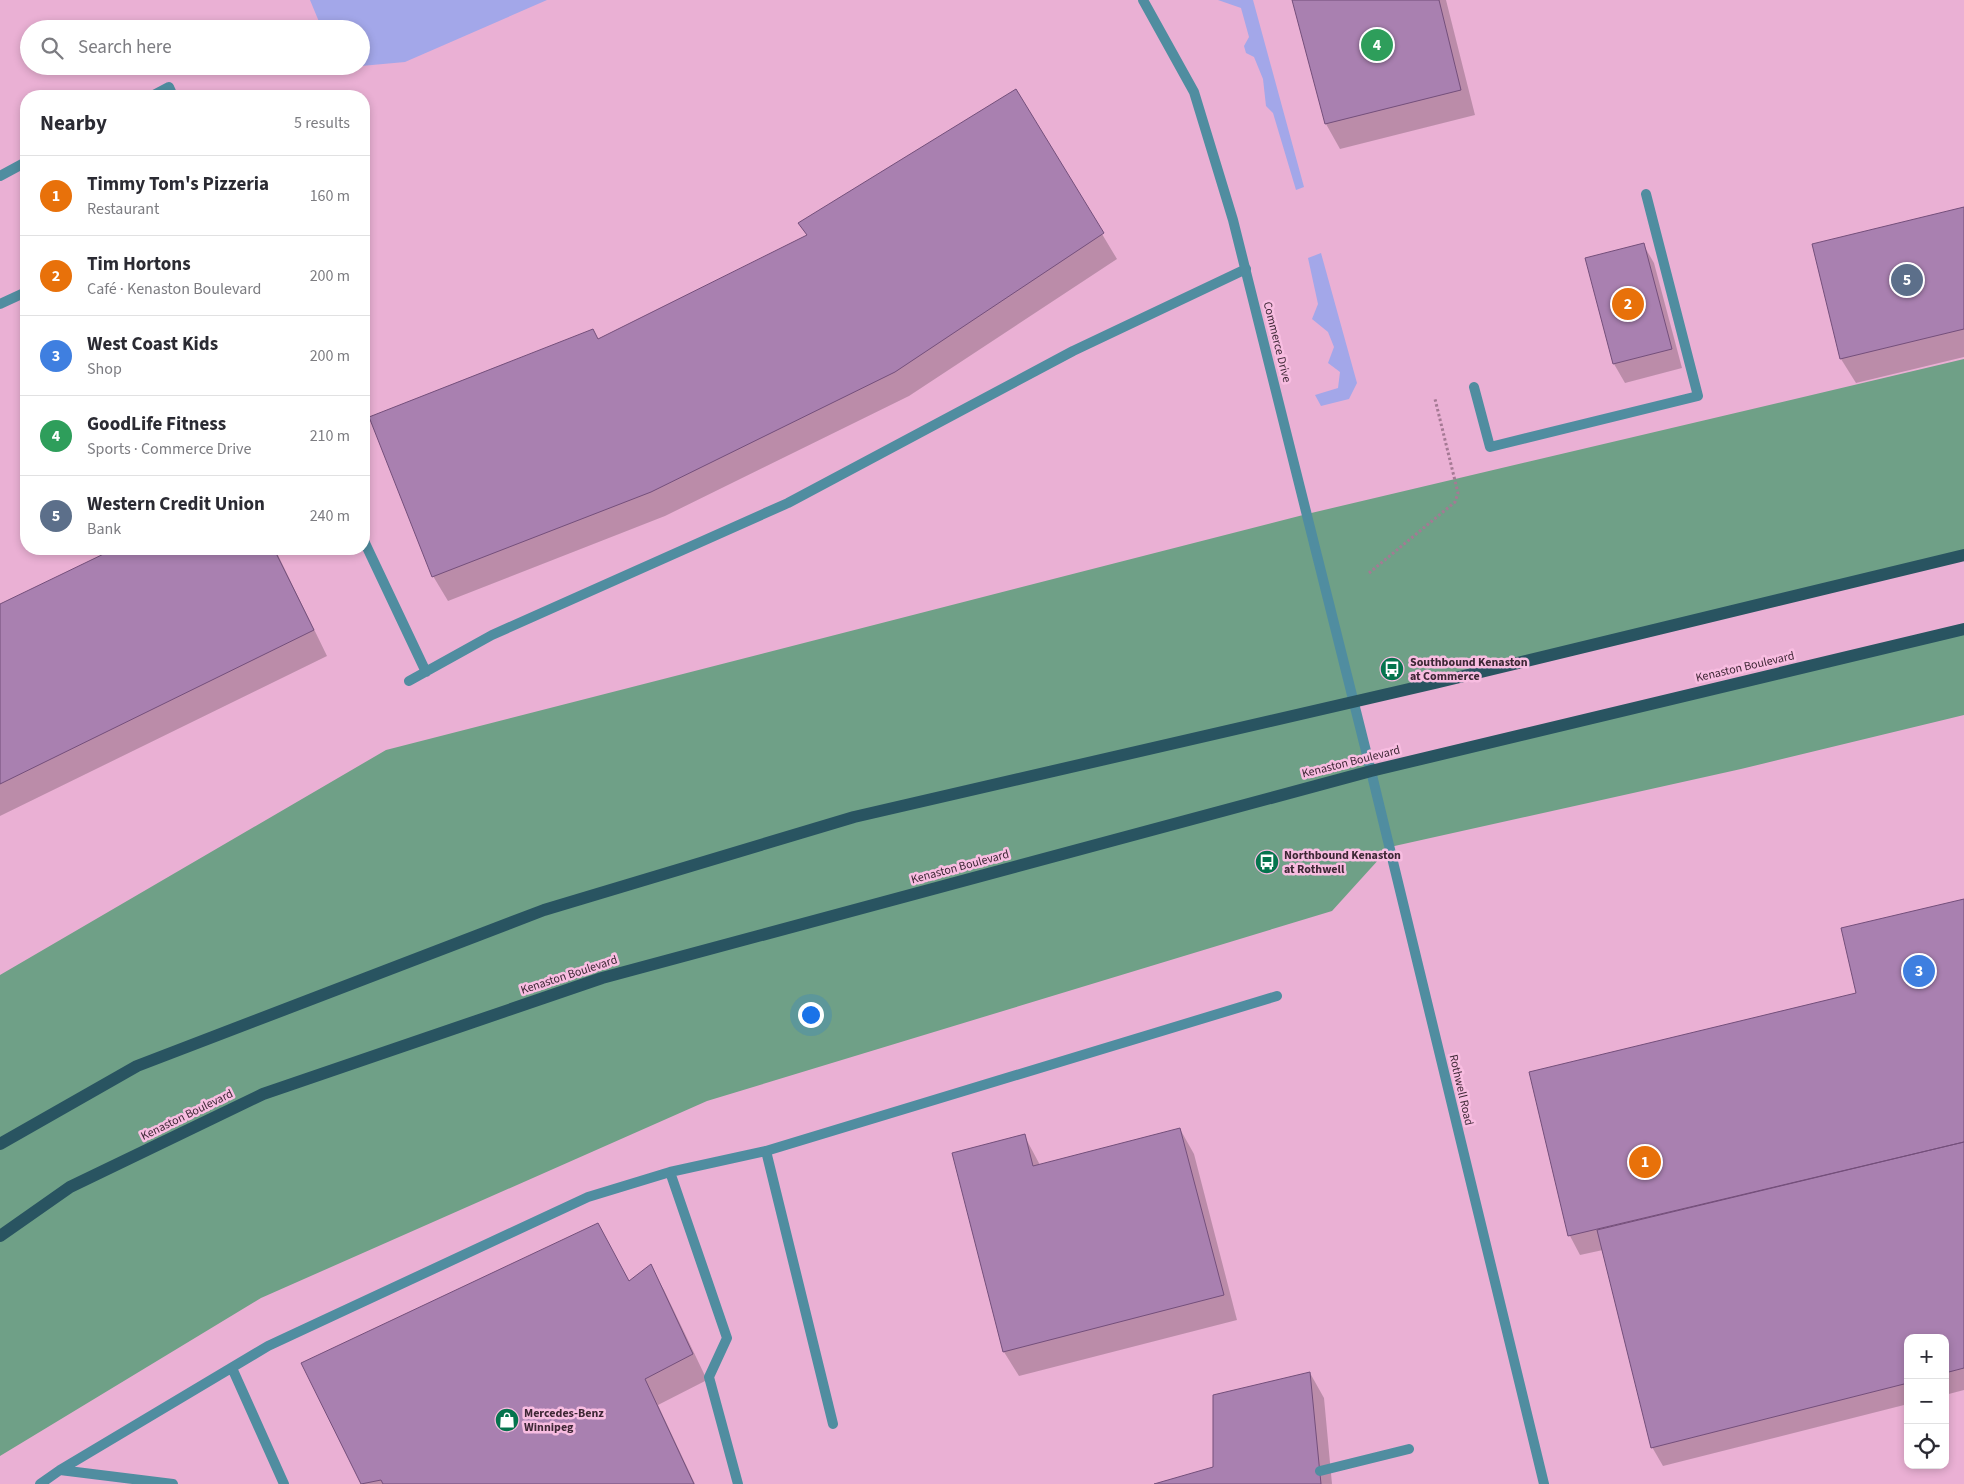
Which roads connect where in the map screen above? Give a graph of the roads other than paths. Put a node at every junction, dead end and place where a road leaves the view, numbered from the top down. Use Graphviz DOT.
graph roads {
  1 [pos="1142,0"];
  2 [pos="20,165"];
  3 [pos="0,176"];
  4 [pos="1646,194"];
  5 [pos="1246,269"];
  6 [pos="20,295"];
  7 [pos="0,304"];
  8 [pos="1474,387"];
  9 [pos="370,554"];
  10 [pos="1964,554"];
  11 [pos="1964,628"];
  12 [pos="426,672"];
  13 [pos="410,682"];
  14 [pos="1354,702"];
  15 [pos="1371,770"];
  16 [pos="1277,996"];
  17 [pos="0,1144"];
  18 [pos="766,1151"];
  19 [pos="670,1172"];
  20 [pos="0,1236"];
  21 [pos="232,1368"];
  22 [pos="832,1424"];
  23 [pos="1409,1449"];
  24 [pos="60,1470"];
  25 [pos="1320,1471"];
  26 [pos="40,1484"];
  27 [pos="173,1484"];
  28 [pos="284,1484"];
  29 [pos="738,1484"];
  30 [pos="1544,1484"];
  1 -- 5 [label="street, Commerce Drive"];
  2 -- 3 [label="street"];
  4 -- 8 [label="street"];
  5 -- 12 [label="street"];
  5 -- 14 [label="street, Commerce Drive"];
  6 -- 7 [label="street"];
  9 -- 12 [label="street"];
  10 -- 14 [label="main road"];
  11 -- 15 [label="main road, Kenaston Boulevard"];
  12 -- 13 [label="street"];
  14 -- 15 [label="street, Rothwell Road"];
  14 -- 17 [label="main road"];
  15 -- 20 [label="main road, Kenaston Boulevard"];
  15 -- 30 [label="street, Rothwell Road"];
  16 -- 18 [label="street"];
  18 -- 19 [label="street"];
  18 -- 22 [label="street"];
  19 -- 21 [label="street"];
  19 -- 29 [label="street"];
  21 -- 24 [label="street"];
  21 -- 28 [label="street"];
  23 -- 25 [label="street"];
  24 -- 26 [label="street"];
  24 -- 27 [label="street"];
}
